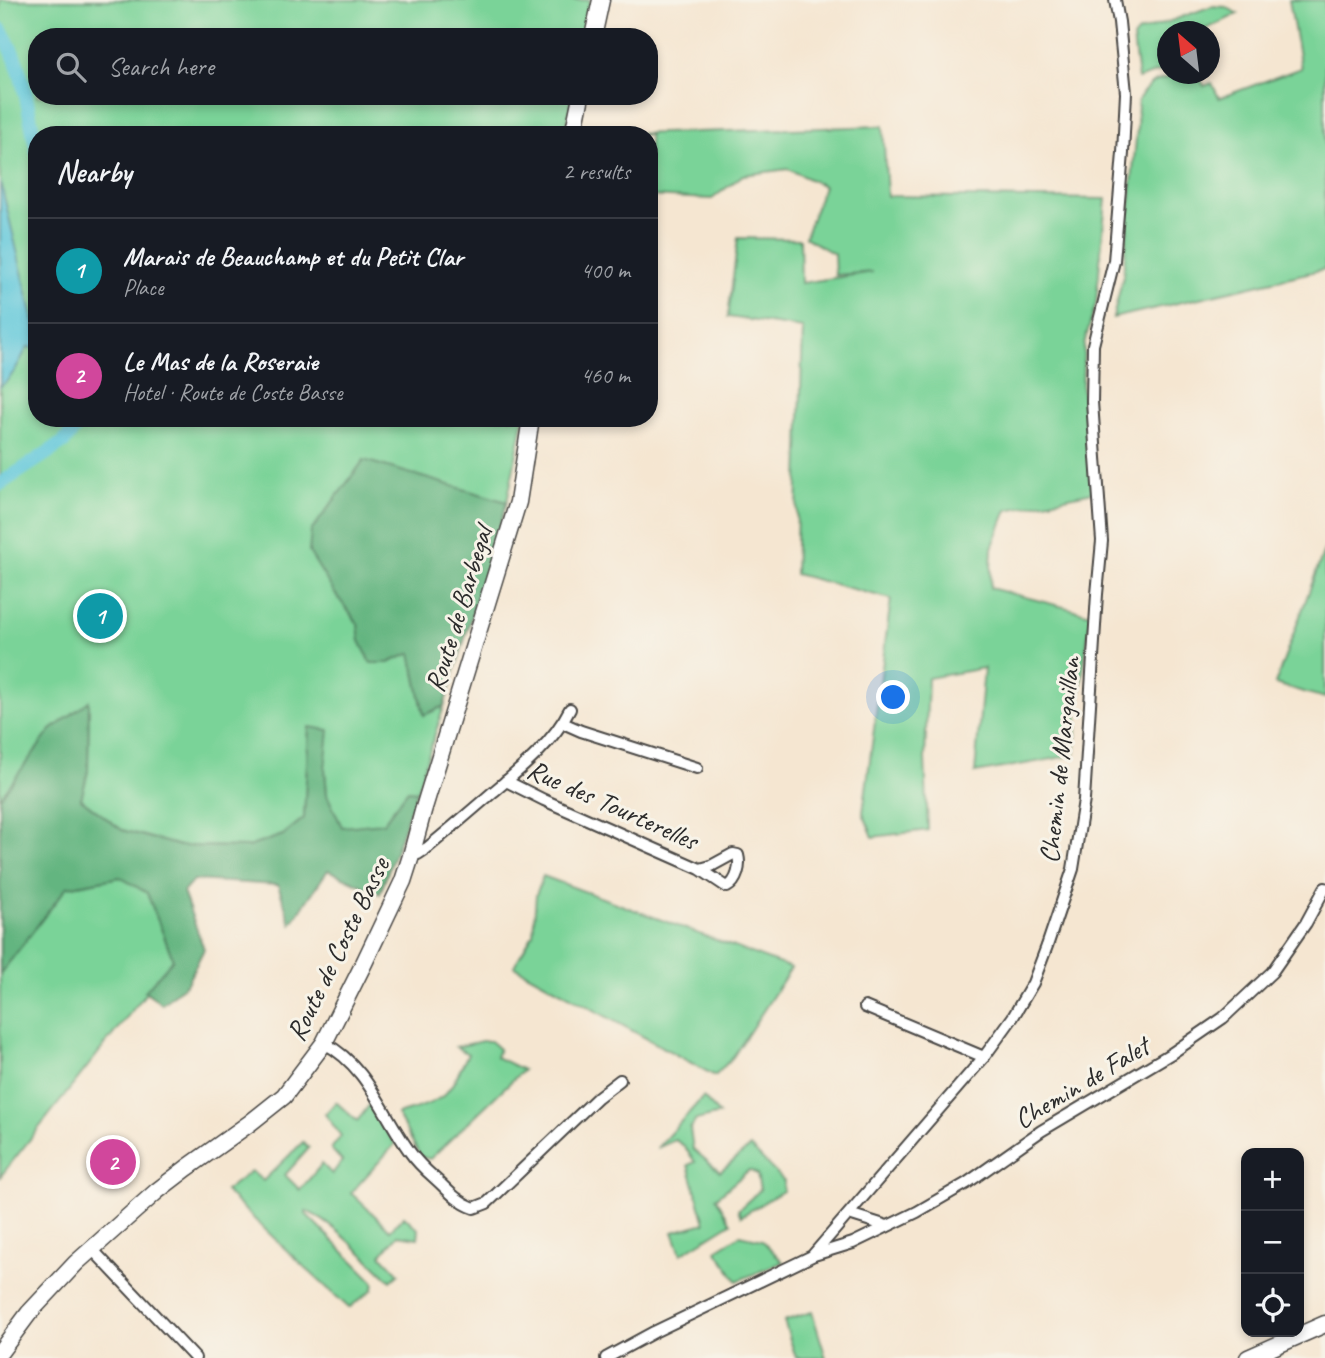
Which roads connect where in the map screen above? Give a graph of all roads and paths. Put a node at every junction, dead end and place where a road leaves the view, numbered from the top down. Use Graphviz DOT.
graph roads {
  1 [pos="601,0"];
  2 [pos="1115,0"];
  3 [pos="595,28"];
  4 [pos="579,105"];
  5 [pos="575,126"];
  6 [pos="530,427"];
  7 [pos="570,709"];
  8 [pos="563,723"];
  9 [pos="697,768"];
  10 [pos="506,781"];
  11 [pos="423,811"];
  12 [pos="411,856"];
  13 [pos="700,869"];
  14 [pos="1325,888"];
  15 [pos="865,1007"];
  16 [pos="324,1043"];
  17 [pos="984,1056"];
  18 [pos="620,1080"];
  19 [pos="849,1214"];
  20 [pos="887,1226"];
  21 [pos="92,1249"];
  22 [pos="812,1256"];
  23 [pos="1325,1324"];
  24 [pos="0,1352"];
  25 [pos="187,1356"];
  26 [pos="606,1358"];
  27 [pos="1248,1358"];
  1 -- 3 [label="street"];
  2 -- 17 [label="street, Chemin de Margaillan"];
  4 -- 5 [label="street"];
  6 -- 11 [label="street, Route de Barbegal"];
  7 -- 8 [label="street"];
  8 -- 9 [label="street"];
  8 -- 10 [label="street"];
  10 -- 12 [label="street"];
  10 -- 13 [label="street, Rue des Tourterelles"];
  11 -- 12 [label="street, Route de Coste Basse"];
  12 -- 16 [label="street, Route de Coste Basse"];
  14 -- 20 [label="street, Chemin de Falet"];
  15 -- 17 [label="street"];
  16 -- 18 [label="street"];
  16 -- 21 [label="street, Route de Coste Basse"];
  17 -- 19 [label="street, Chemin de Margaillan"];
  19 -- 20 [label="street"];
  19 -- 22 [label="street, Chemin de Margaillan"];
  20 -- 22 [label="street, Chemin de Falet"];
  21 -- 24 [label="street, Route de Coste Basse"];
  21 -- 25 [label="street"];
  22 -- 26 [label="street, Chemin de Margaillan"];
  23 -- 27 [label="street"];
}
